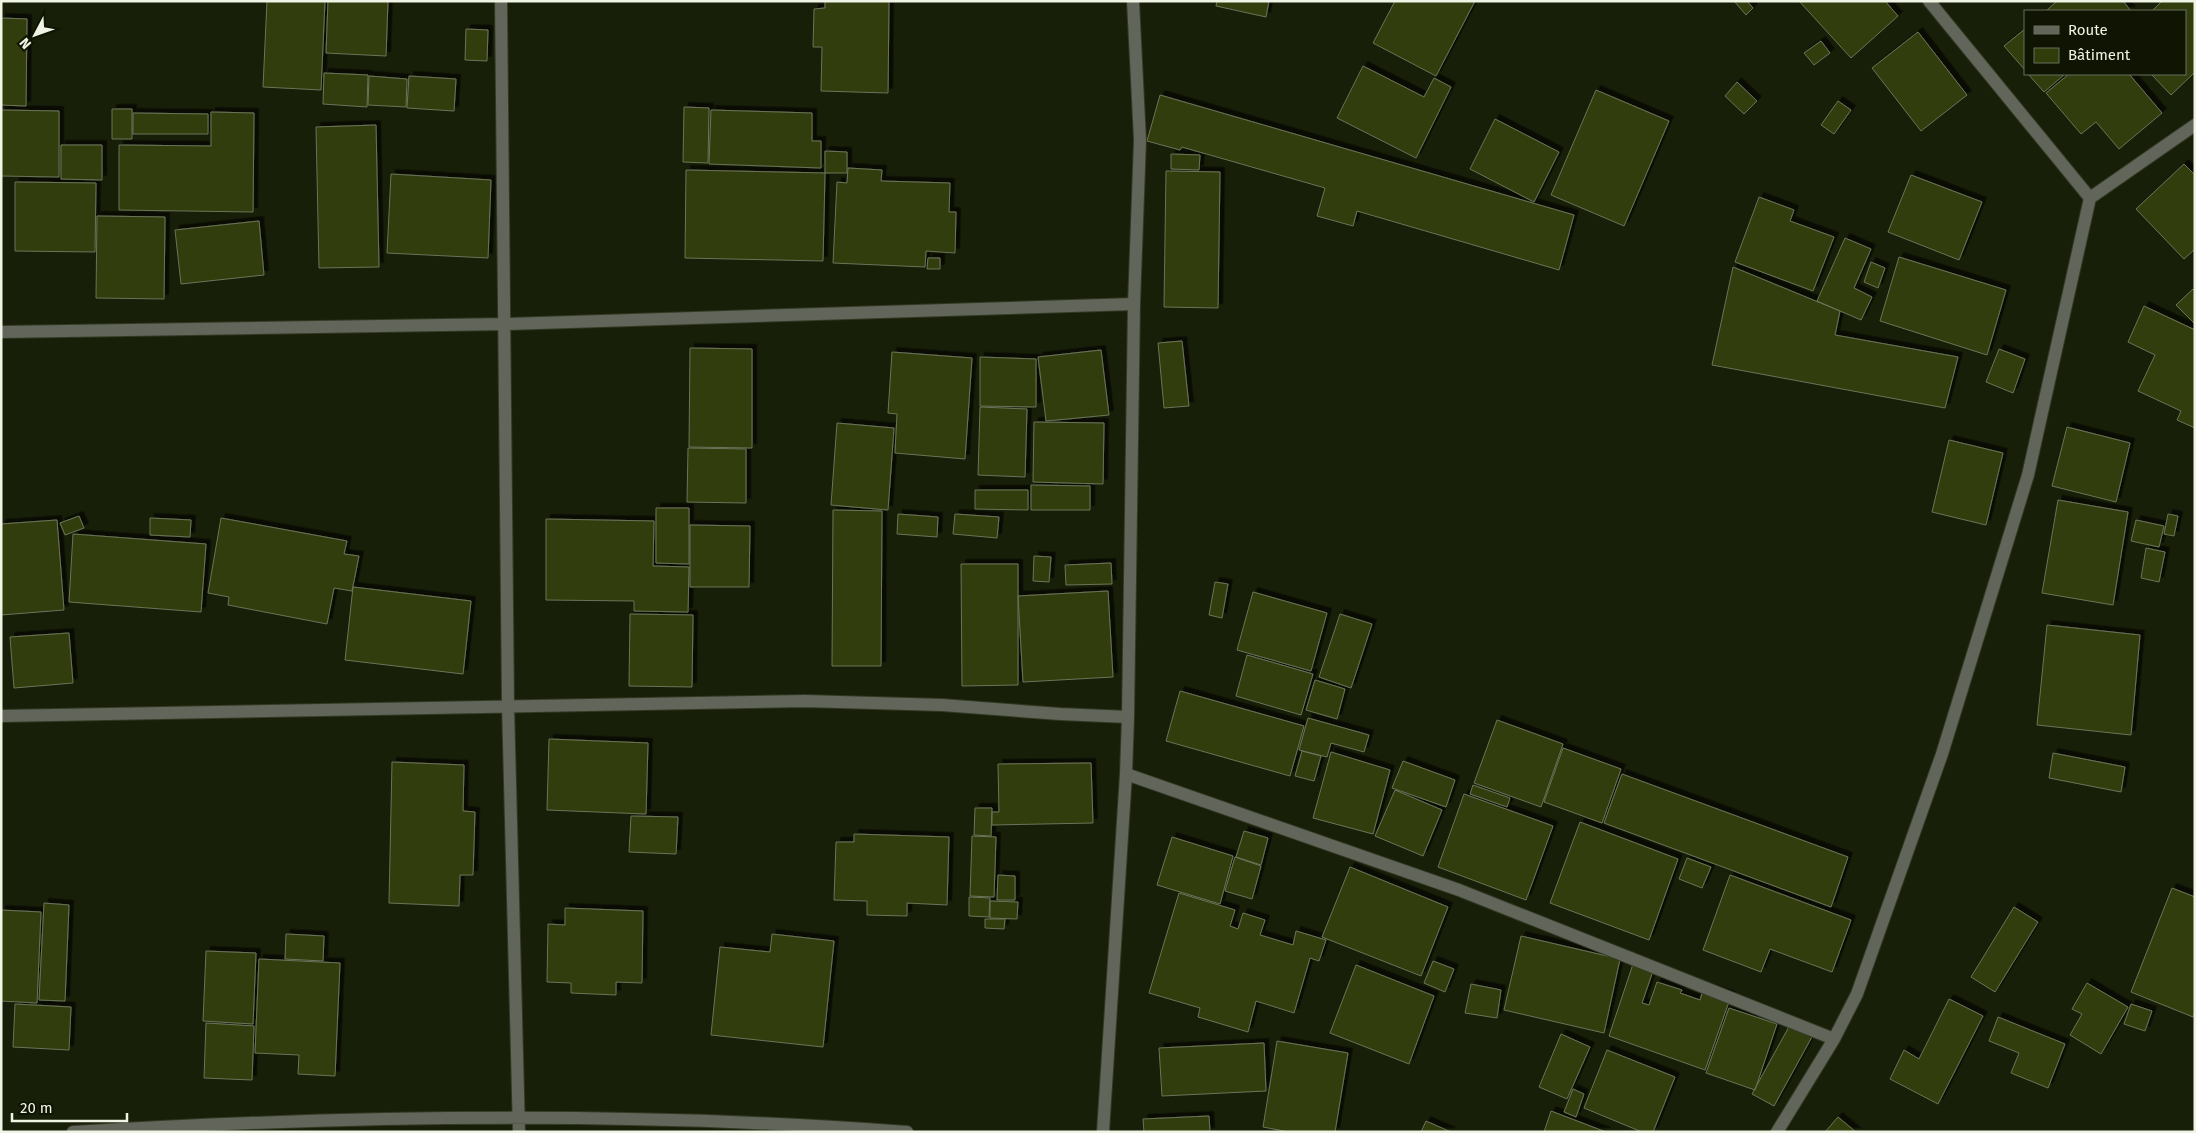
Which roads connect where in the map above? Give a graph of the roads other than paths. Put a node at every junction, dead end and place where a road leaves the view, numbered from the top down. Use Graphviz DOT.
graph roads {
  1 [pos="501,1"];
  2 [pos="1133,1"];
  3 [pos="1929,1"];
  4 [pos="2195,124"];
  5 [pos="2090,198"];
  6 [pos="1134,304"];
  7 [pos="506,324"];
  8 [pos="1,332"];
  9 [pos="508,705"];
  10 [pos="1,716"];
  11 [pos="1128,716"];
  12 [pos="1126,774"];
  13 [pos="1834,1039"];
  14 [pos="518,1118"];
  15 [pos="73,1132"];
  16 [pos="519,1132"];
  17 [pos="907,1132"];
  18 [pos="1103,1132"];
  19 [pos="1777,1132"];
  1 -- 7 [label="street"];
  2 -- 6 [label="street"];
  3 -- 5 [label="street"];
  4 -- 5 [label="street"];
  5 -- 13 [label="street"];
  6 -- 7 [label="street"];
  6 -- 11 [label="street"];
  7 -- 8 [label="street"];
  7 -- 9 [label="street"];
  9 -- 10 [label="street"];
  9 -- 11 [label="street"];
  9 -- 14 [label="street"];
  11 -- 12 [label="street"];
  12 -- 13 [label="street"];
  12 -- 18 [label="street"];
  13 -- 19 [label="street"];
  14 -- 15 [label="street"];
  14 -- 16 [label="street"];
  14 -- 17 [label="street"];
}
